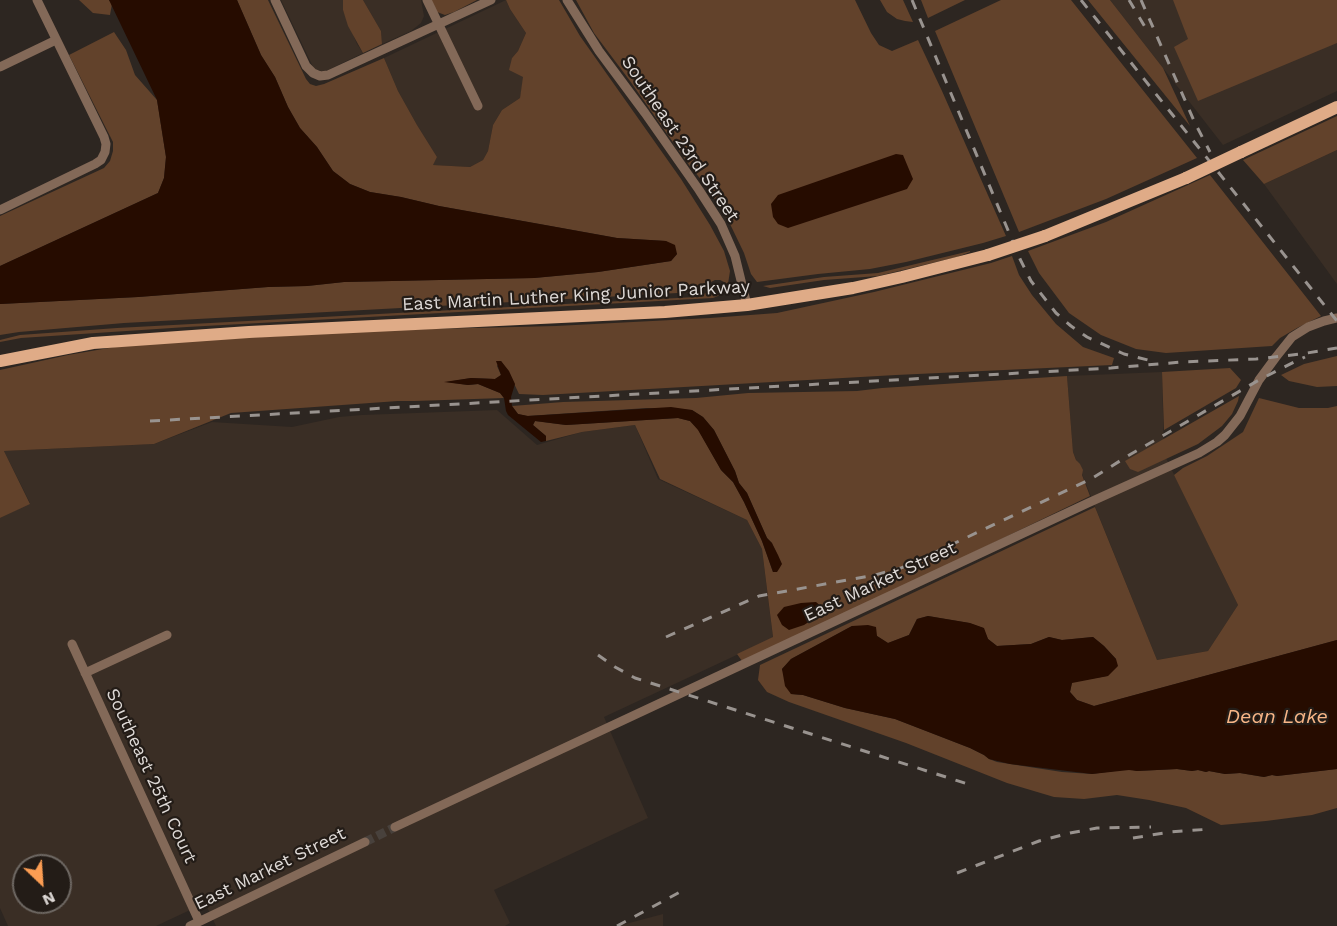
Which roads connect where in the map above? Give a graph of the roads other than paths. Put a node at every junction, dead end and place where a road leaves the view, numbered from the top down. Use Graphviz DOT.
graph roads {
  1 [pos="37,0"];
  2 [pos="275,0"];
  3 [pos="427,0"];
  4 [pos="491,0"];
  5 [pos="567,0"];
  6 [pos="438,24"];
  7 [pos="56,40"];
  8 [pos="0,67"];
  9 [pos="478,106"];
  10 [pos="1337,107"];
  11 [pos="0,210"];
  12 [pos="747,305"];
  13 [pos="1337,318"];
  14 [pos="0,361"];
  15 [pos="167,635"];
  16 [pos="72,644"];
  17 [pos="85,673"];
  18 [pos="395,827"];
  19 [pos="365,842"];
  20 [pos="195,924"];
  1 -- 7 [label="street"];
  2 -- 6 [label="street"];
  3 -- 6 [label="street"];
  4 -- 6 [label="street"];
  5 -- 12 [label="street, Southeast 23rd Street"];
  6 -- 9 [label="street"];
  7 -- 8 [label="street"];
  7 -- 11 [label="street"];
  10 -- 12 [label="main road, East Martin Luther King Junior Parkway, bridge"];
  12 -- 14 [label="main road, East Martin Luther King Junior Parkway"];
  13 -- 18 [label="street, East Market Street"];
  15 -- 17 [label="street"];
  16 -- 17 [label="street, Southeast 25th Court"];
  17 -- 20 [label="street, Southeast 25th Court"];
  19 -- 20 [label="street, East Market Street"];
}
